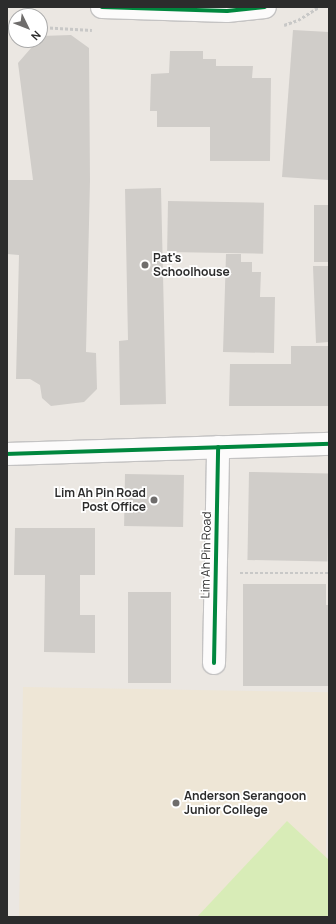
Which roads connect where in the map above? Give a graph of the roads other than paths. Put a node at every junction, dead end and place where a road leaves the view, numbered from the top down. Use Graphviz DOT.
graph roads {
  1 [pos="102,7"];
  2 [pos="265,7"];
  3 [pos="329,444"];
  4 [pos="218,447"];
  5 [pos="7,454"];
  6 [pos="214,663"];
  1 -- 2 [label="street"];
  3 -- 4 [label="street"];
  4 -- 5 [label="street"];
  4 -- 6 [label="street, Lim Ah Pin Road"];
}
